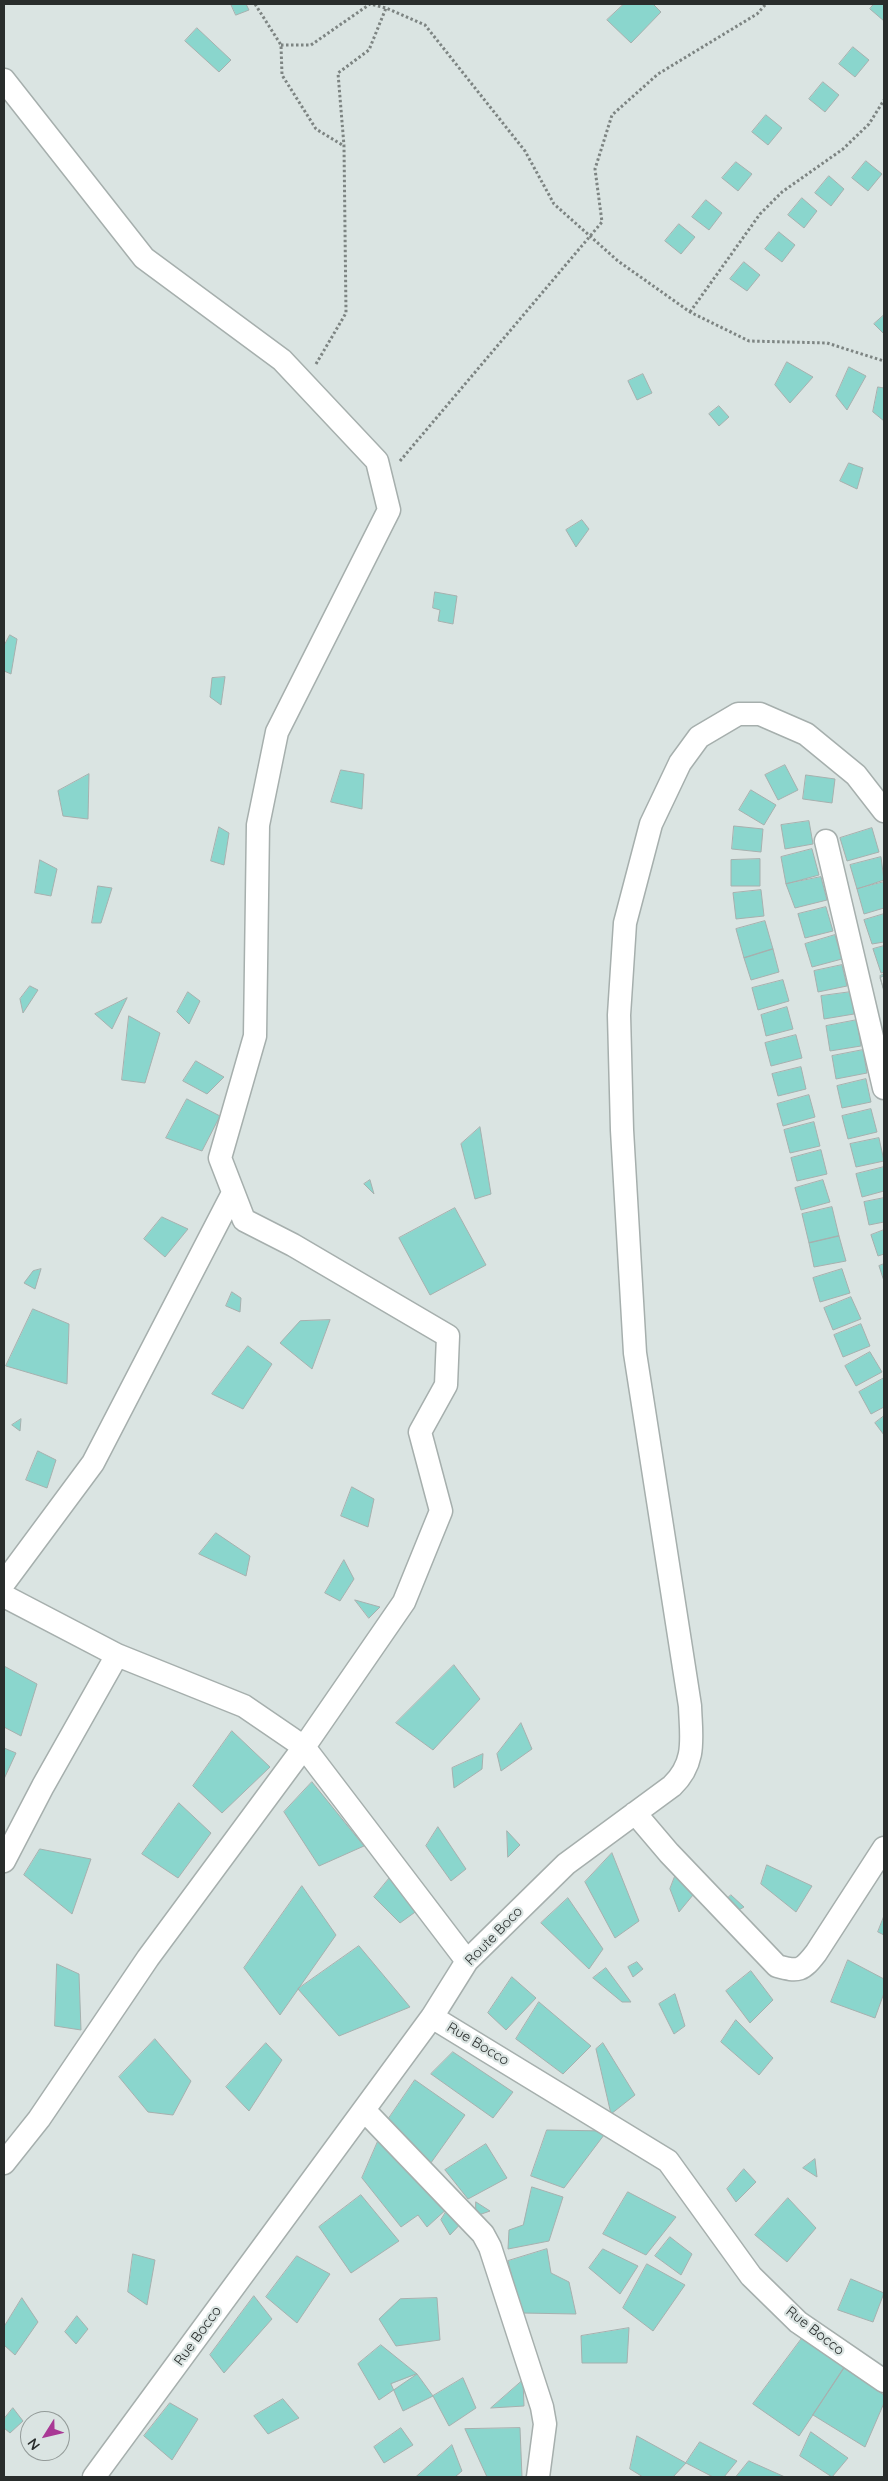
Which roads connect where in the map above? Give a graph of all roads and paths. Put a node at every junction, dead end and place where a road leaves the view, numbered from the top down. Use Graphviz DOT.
graph roads {
  1 [pos="255,4"];
  2 [pos="766,4"];
  3 [pos="386,8"];
  4 [pos="281,45"];
  5 [pos="4,80"];
  6 [pos="884,100"];
  7 [pos="344,146"];
  8 [pos="590,237"];
  9 [pos="690,312"];
  10 [pos="884,361"];
  11 [pos="304,384"];
  12 [pos="382,483"];
  13 [pos="884,811"];
  14 [pos="826,840"];
  15 [pos="884,1088"];
  16 [pos="233,1193"];
  17 [pos="4,1583"];
  18 [pos="4,1596"];
  19 [pos="117,1655"];
  20 [pos="304,1747"];
  21 [pos="634,1813"];
  22 [pos="884,1848"];
  23 [pos="4,1861"];
  24 [pos="468,1961"];
  25 [pos="432,2016"];
  26 [pos="364,2110"];
  27 [pos="4,2163"];
  28 [pos="884,2381"];
  29 [pos="94,2477"];
  30 [pos="538,2477"];
  1 -- 4 [label="path"];
  2 -- 8 [label="path"];
  3 -- 4 [label="path"];
  3 -- 7 [label="path"];
  3 -- 8 [label="path"];
  4 -- 7 [label="path"];
  5 -- 11 [label="street"];
  6 -- 9 [label="path"];
  7 -- 11 [label="path"];
  8 -- 9 [label="path"];
  8 -- 12 [label="path"];
  9 -- 10 [label="path"];
  11 -- 12 [label="street"];
  12 -- 16 [label="street"];
  13 -- 21 [label="street, Route Boco"];
  14 -- 15 [label="street"];
  16 -- 17 [label="street"];
  16 -- 20 [label="street"];
  18 -- 19 [label="street"];
  19 -- 20 [label="street"];
  19 -- 23 [label="street"];
  20 -- 24 [label="street"];
  20 -- 27 [label="street"];
  21 -- 22 [label="street"];
  21 -- 24 [label="street, Route Boco"];
  24 -- 25 [label="street, Route Boco"];
  25 -- 26 [label="street, Rue Bocco"];
  25 -- 28 [label="street, Rue Bocco"];
  26 -- 29 [label="street, Rue Bocco"];
  26 -- 30 [label="street"];
}
